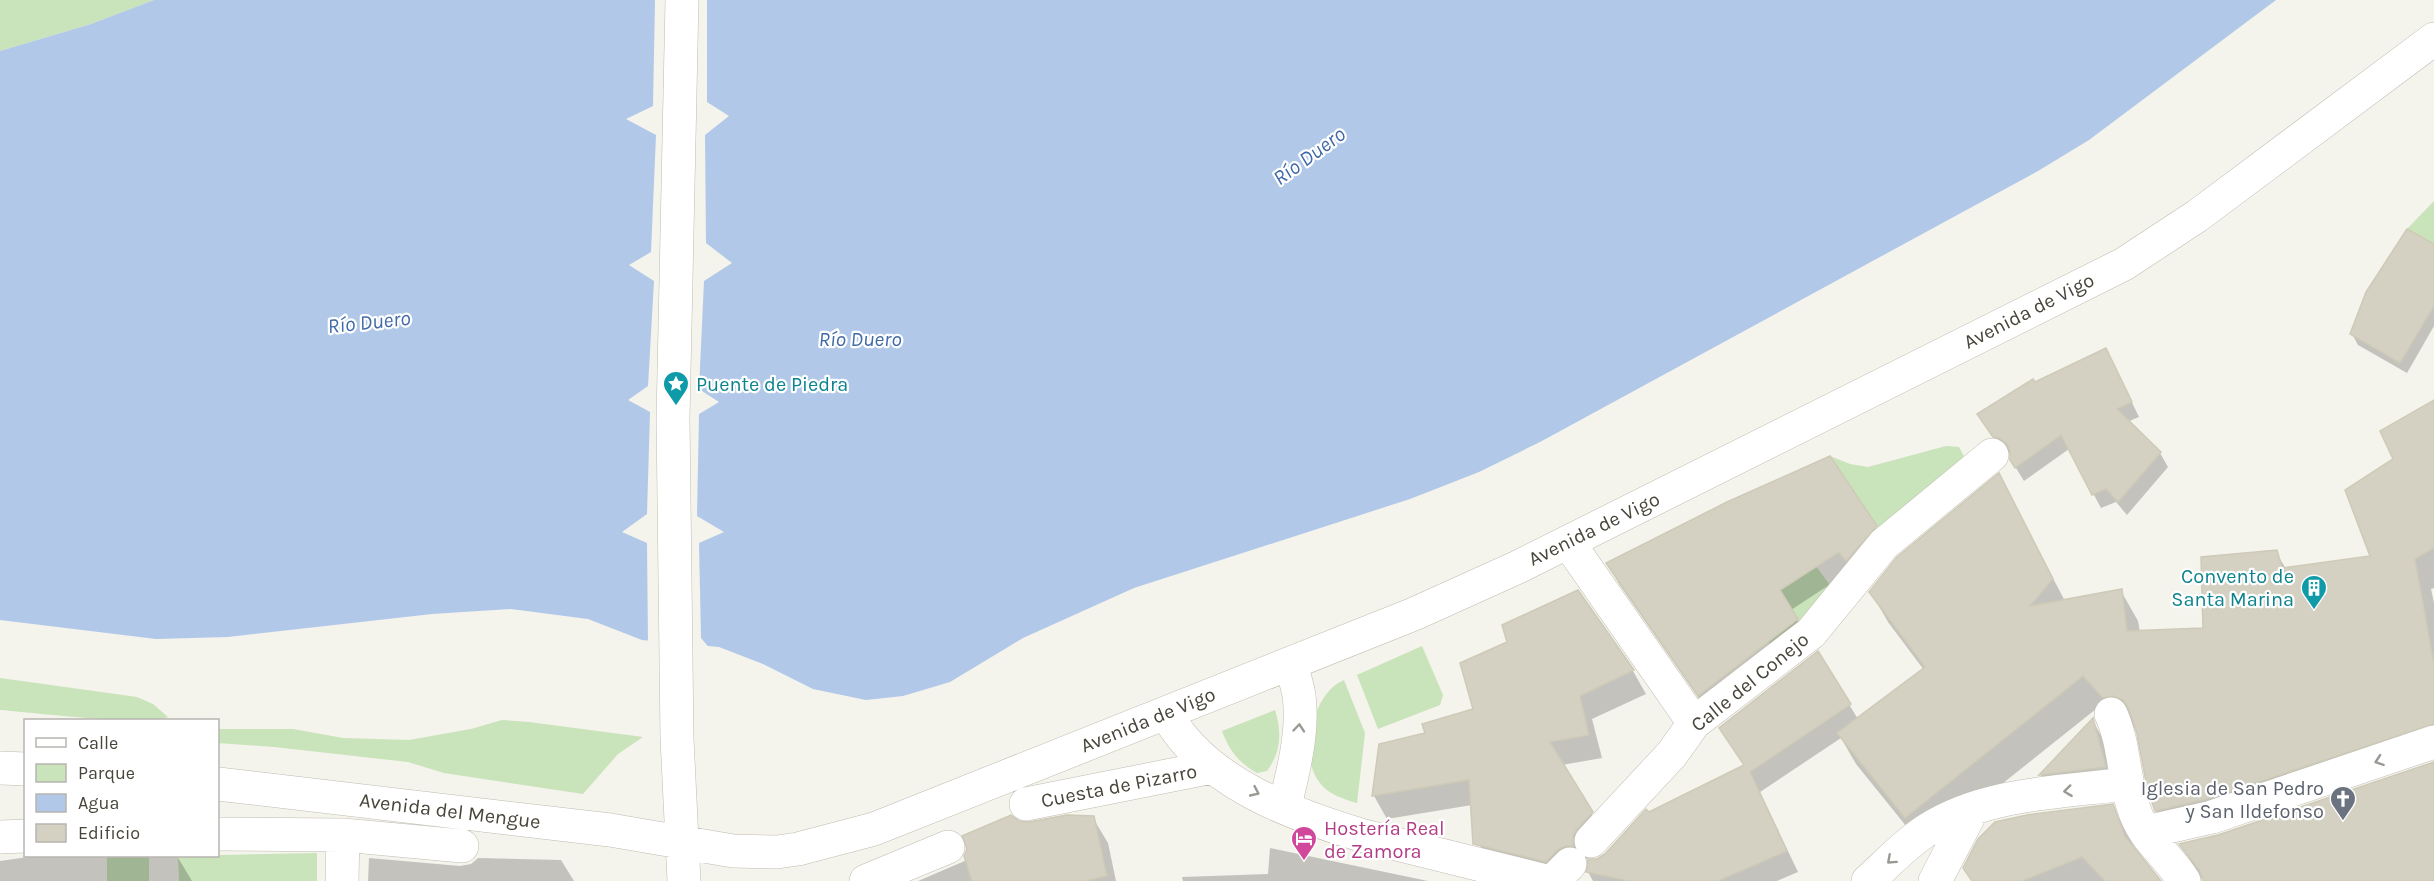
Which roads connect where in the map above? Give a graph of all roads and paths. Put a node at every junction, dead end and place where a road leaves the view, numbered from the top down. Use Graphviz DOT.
graph roads {
  1 [pos="682,0"];
  2 [pos="2434,39"];
  3 [pos="1992,455"];
  4 [pos="1568,542"];
  5 [pos="1291,663"];
  6 [pos="1167,713"];
  7 [pos="2111,714"];
  8 [pos="1694,723"];
  9 [pos="2434,742"];
  10 [pos="1212,767"];
  11 [pos="0,768"];
  12 [pos="24,769"];
  13 [pos="219,784"];
  14 [pos="2126,784"];
  15 [pos="1026,804"];
  16 [pos="1285,806"];
  17 [pos="1972,810"];
  18 [pos="2146,832"];
  19 [pos="219,834"];
  20 [pos="343,835"];
  21 [pos="24,836"];
  22 [pos="0,837"];
  23 [pos="682,843"];
  24 [pos="462,846"];
  25 [pos="948,847"];
  26 [pos="1565,867"];
  27 [pos="342,881"];
  28 [pos="684,881"];
  29 [pos="866,881"];
  30 [pos="1868,881"];
  31 [pos="1935,881"];
  32 [pos="2184,881"];
  1 -- 23 [label="street"];
  2 -- 4 [label="street, Avenida de Vigo"];
  3 -- 8 [label="street, Calle del Conejo"];
  4 -- 5 [label="street, Avenida de Vigo"];
  4 -- 8 [label="street"];
  5 -- 6 [label="street, Avenida de Vigo"];
  16 -- 5 [label="street, one-way"];
  6 -- 10 [label="street, Cuesta de Pizarro"];
  6 -- 23 [label="street, Avenida de Vigo"];
  7 -- 14 [label="street"];
  8 -- 26 [label="street, Calle del Conejo"];
  9 -- 18 [label="street, one-way"];
  10 -- 15 [label="street, Cuesta de Pizarro"];
  10 -- 16 [label="street, Cuesta de Pizarro, one-way"];
  11 -- 12 [label="street"];
  13 -- 23 [label="street, Avenida del Mengue"];
  14 -- 17 [label="street, one-way"];
  14 -- 18 [label="street"];
  16 -- 26 [label="street, Cuesta de Pizarro"];
  17 -- 30 [label="street, one-way"];
  17 -- 31 [label="street"];
  18 -- 32 [label="street"];
  19 -- 20 [label="street"];
  20 -- 24 [label="street"];
  20 -- 27 [label="street"];
  21 -- 22 [label="street"];
  23 -- 28 [label="street"];
  25 -- 29 [label="street"];
}
